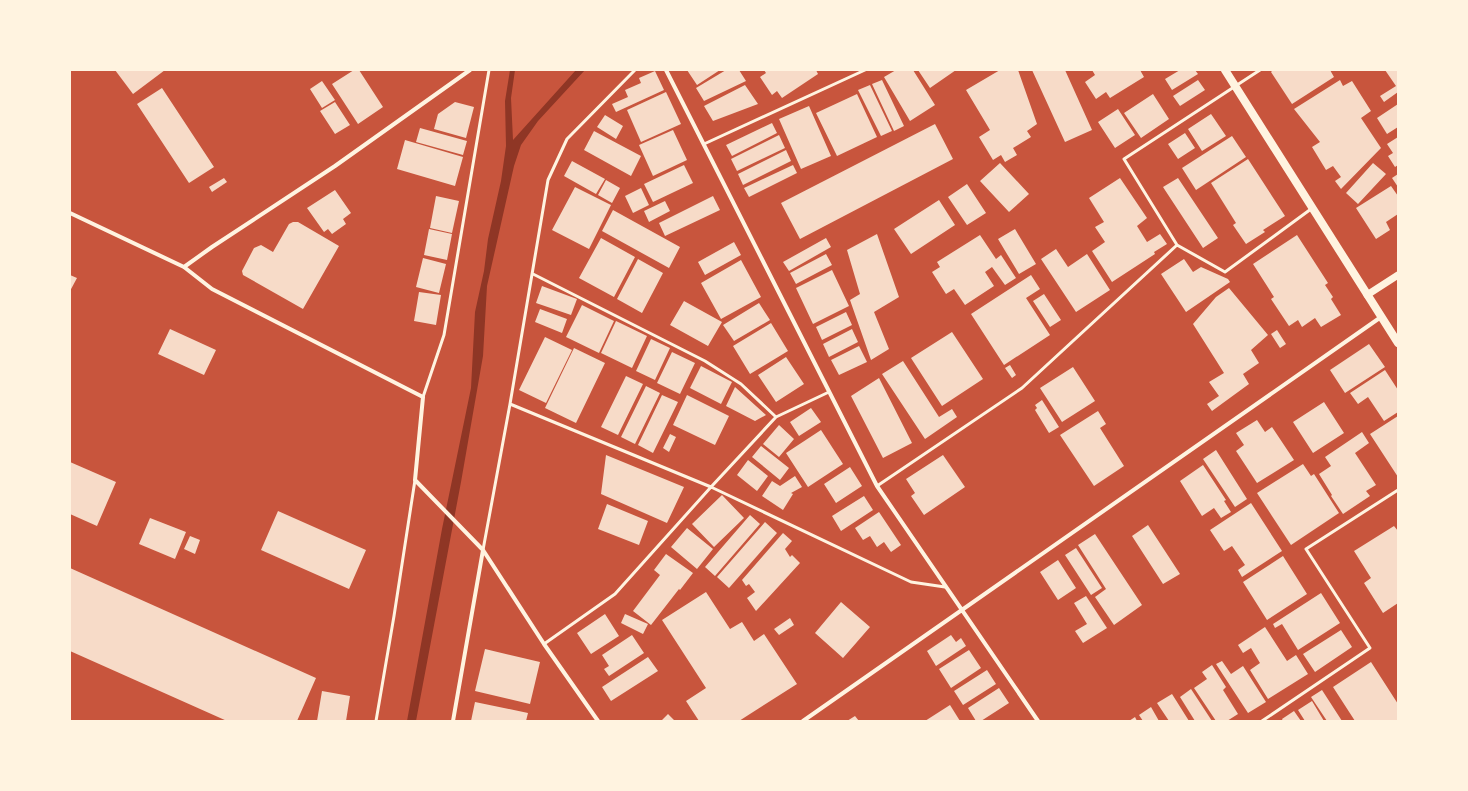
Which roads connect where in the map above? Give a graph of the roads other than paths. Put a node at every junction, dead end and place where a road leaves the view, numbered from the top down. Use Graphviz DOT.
graph roads {
  1 [pos="470,70"];
  2 [pos="489,70"];
  3 [pos="635,70"];
  4 [pos="666,70"];
  5 [pos="865,70"];
  6 [pos="1225,70"];
  7 [pos="1260,70"];
  8 [pos="1235,86"];
  9 [pos="704,144"];
  10 [pos="1312,208"];
  11 [pos="70,213"];
  12 [pos="1177,245"];
  13 [pos="184,267"];
  14 [pos="533,274"];
  15 [pos="1398,275"];
  16 [pos="1367,295"];
  17 [pos="1381,317"];
  18 [pos="1398,343"];
  19 [pos="829,392"];
  20 [pos="423,397"];
  21 [pos="510,404"];
  22 [pos="776,417"];
  23 [pos="415,480"];
  24 [pos="877,486"];
  25 [pos="711,487"];
  26 [pos="1398,490"];
  27 [pos="483,550"];
  28 [pos="945,587"];
  29 [pos="962,610"];
  30 [pos="544,644"];
  31 [pos="376,721"];
  32 [pos="453,721"];
  33 [pos="598,721"];
  34 [pos="803,721"];
  35 [pos="1038,721"];
  36 [pos="1262,721"];
  1 -- 13 [label="street"];
  2 -- 20 [label="lane"];
  3 -- 14 [label="lane"];
  4 -- 9 [label="street"];
  5 -- 9 [label="lane"];
  6 -- 8 [label="main road"];
  7 -- 8 [label="lane"];
  8 -- 10 [label="main road"];
  8 -- 12 [label="lane"];
  9 -- 19 [label="street"];
  10 -- 12 [label="lane"];
  10 -- 16 [label="main road"];
  11 -- 13 [label="street"];
  12 -- 24 [label="lane"];
  13 -- 20 [label="street"];
  14 -- 21 [label="lane"];
  14 -- 22 [label="lane"];
  15 -- 16 [label="street"];
  16 -- 17 [label="main road"];
  17 -- 18 [label="main road"];
  17 -- 29 [label="street"];
  19 -- 22 [label="lane"];
  19 -- 24 [label="street"];
  20 -- 23 [label="street"];
  21 -- 25 [label="lane"];
  21 -- 27 [label="lane"];
  22 -- 25 [label="lane"];
  23 -- 27 [label="street"];
  23 -- 31 [label="lane"];
  24 -- 28 [label="street"];
  25 -- 28 [label="lane"];
  25 -- 30 [label="lane"];
  26 -- 36 [label="lane"];
  27 -- 30 [label="street"];
  27 -- 32 [label="street"];
  28 -- 29 [label="street"];
  29 -- 34 [label="street"];
  29 -- 35 [label="street"];
  30 -- 33 [label="street"];
}
